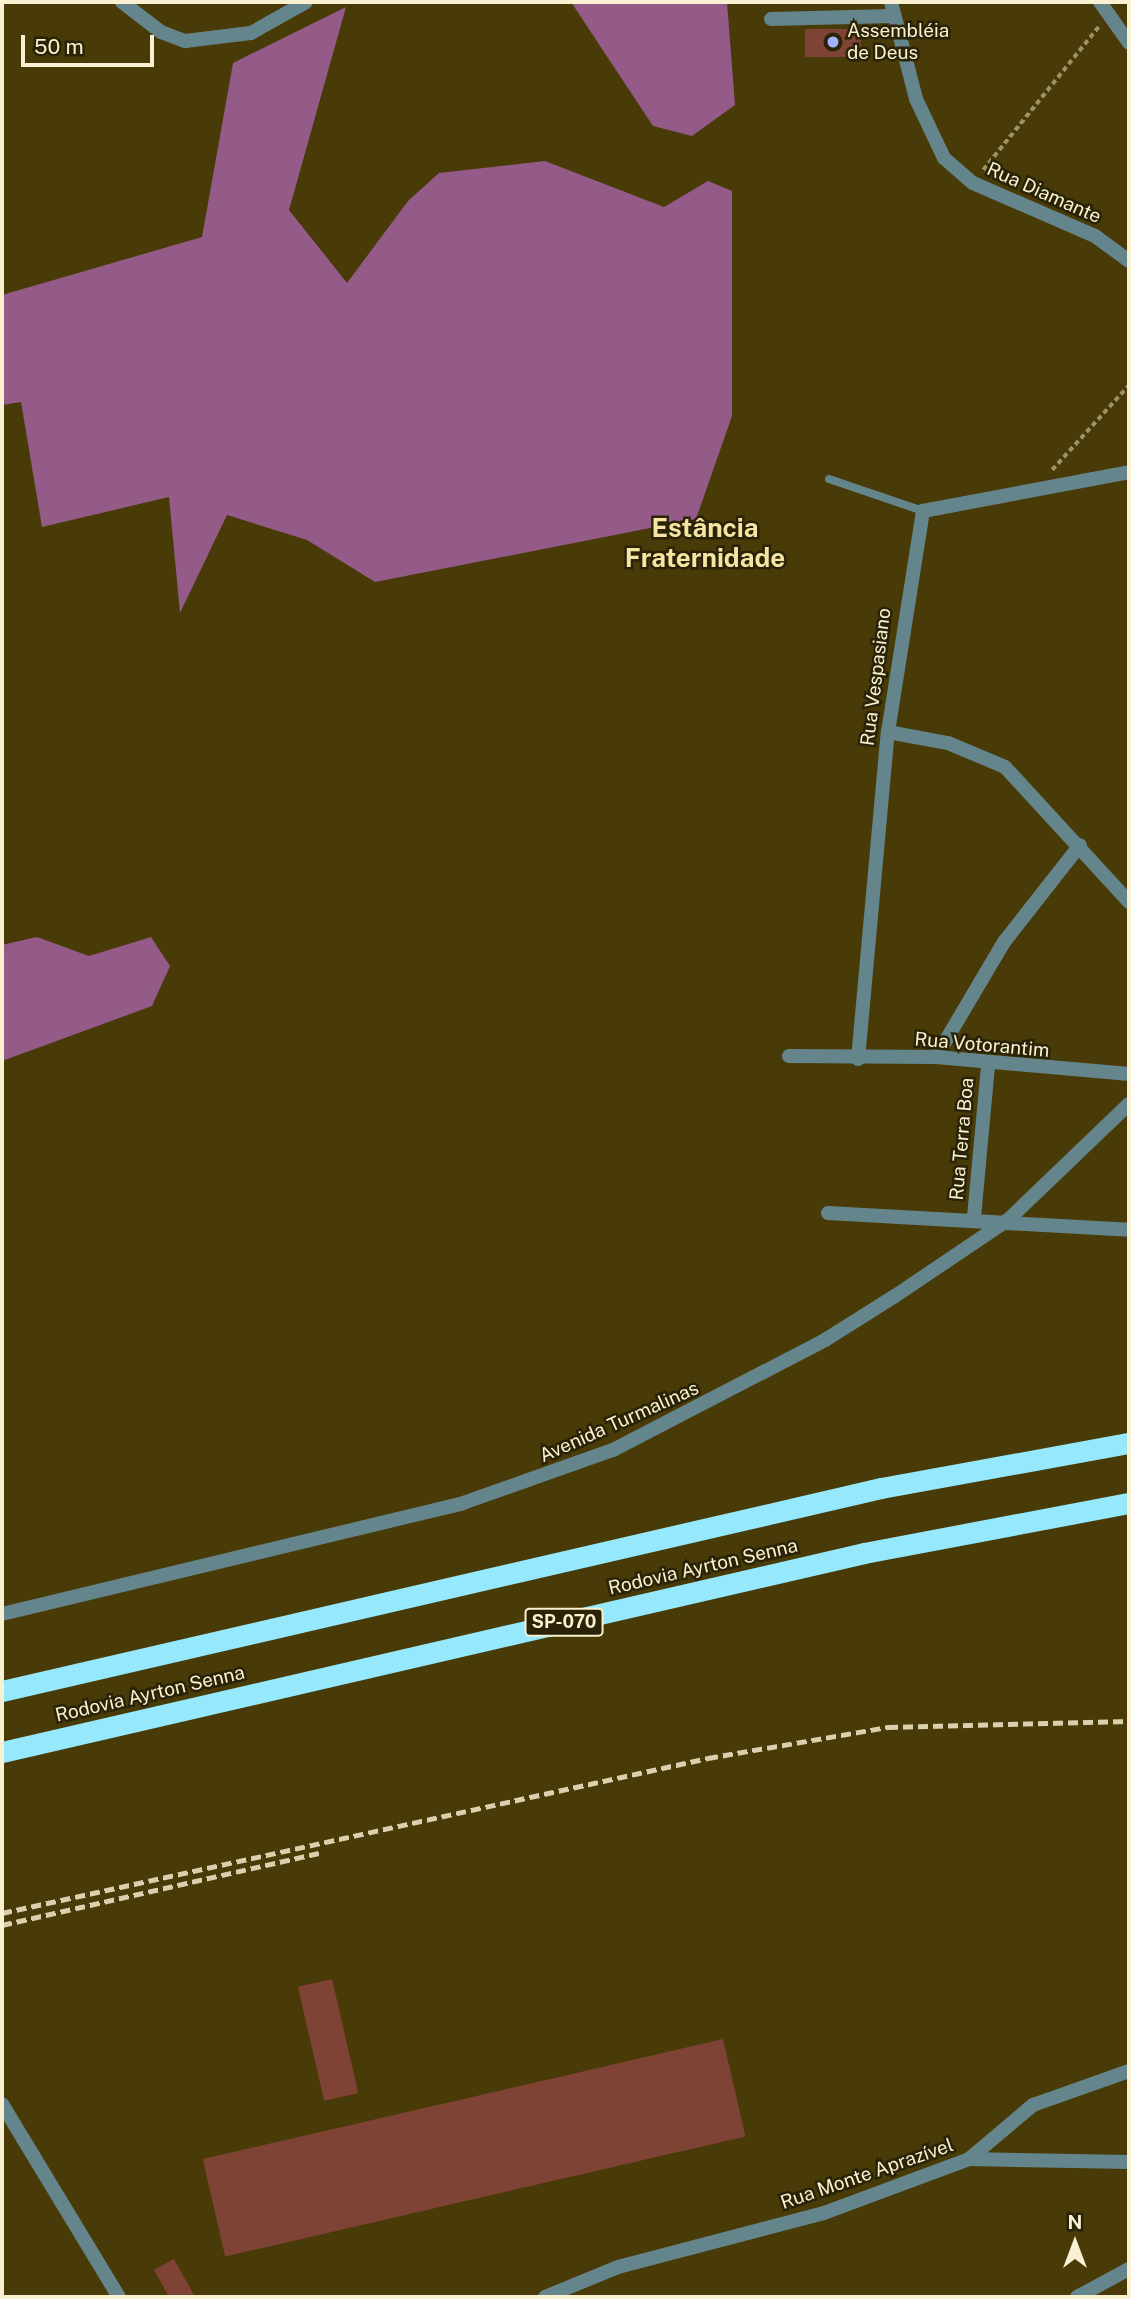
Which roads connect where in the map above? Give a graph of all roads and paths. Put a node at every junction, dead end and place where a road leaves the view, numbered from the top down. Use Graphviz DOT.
graph roads {
  1 [pos="122,2"];
  2 [pos="306,2"];
  3 [pos="1100,2"];
  4 [pos="891,9"];
  5 [pos="1107,16"];
  6 [pos="771,19"];
  7 [pos="1129,43"];
  8 [pos="973,183"];
  9 [pos="1129,261"];
  10 [pos="1129,385"];
  11 [pos="1129,472"];
  12 [pos="829,479"];
  13 [pos="1034,489"];
  14 [pos="923,511"];
  15 [pos="888,732"];
  16 [pos="1080,845"];
  17 [pos="1129,902"];
  18 [pos="789,1056"];
  19 [pos="936,1057"];
  20 [pos="858,1059"];
  21 [pos="988,1065"];
  22 [pos="1129,1074"];
  23 [pos="1129,1104"];
  24 [pos="828,1213"];
  25 [pos="974,1217"];
  26 [pos="1009,1219"];
  27 [pos="1129,1230"];
  28 [pos="1129,1443"];
  29 [pos="1129,1503"];
  30 [pos="2,1614"];
  31 [pos="2,1691"];
  32 [pos="2,1752"];
  33 [pos="1129,2071"];
  34 [pos="2,2104"];
  35 [pos="969,2159"];
  36 [pos="1129,2162"];
  37 [pos="1129,2269"];
  38 [pos="119,2297"];
  39 [pos="545,2297"];
  40 [pos="1077,2297"];
  1 -- 2 [label="street"];
  3 -- 5 [label="street"];
  4 -- 6 [label="street"];
  4 -- 8 [label="street, Rua Diamante"];
  5 -- 7 [label="street"];
  5 -- 8 [label="path"];
  8 -- 9 [label="street, Rua Diamante"];
  10 -- 13 [label="path"];
  11 -- 13 [label="street"];
  12 -- 14 [label="lane"];
  13 -- 14 [label="street"];
  14 -- 15 [label="street, Rua Vespasiano"];
  15 -- 16 [label="street"];
  15 -- 20 [label="street, Rua Vespasiano"];
  16 -- 17 [label="street"];
  16 -- 19 [label="street"];
  18 -- 20 [label="street, Rua Votorantim"];
  19 -- 20 [label="street, Rua Votorantim"];
  19 -- 21 [label="street, Rua Votorantim"];
  21 -- 22 [label="street, Rua Votorantim"];
  21 -- 25 [label="street, Rua Terra Boa"];
  23 -- 26 [label="street, Avenida Turmalinas"];
  24 -- 25 [label="street"];
  25 -- 26 [label="street"];
  26 -- 27 [label="street"];
  26 -- 30 [label="street, Avenida Turmalinas"];
  28 -- 31 [label="highway, Rodovia Ayrton Senna"];
  29 -- 32 [label="highway, Rodovia Ayrton Senna / SP-070"];
  33 -- 35 [label="street"];
  34 -- 38 [label="street"];
  35 -- 36 [label="street, Rua Monte Aprazível"];
  35 -- 39 [label="street, Rua Monte Aprazível"];
  37 -- 40 [label="street"];
}
